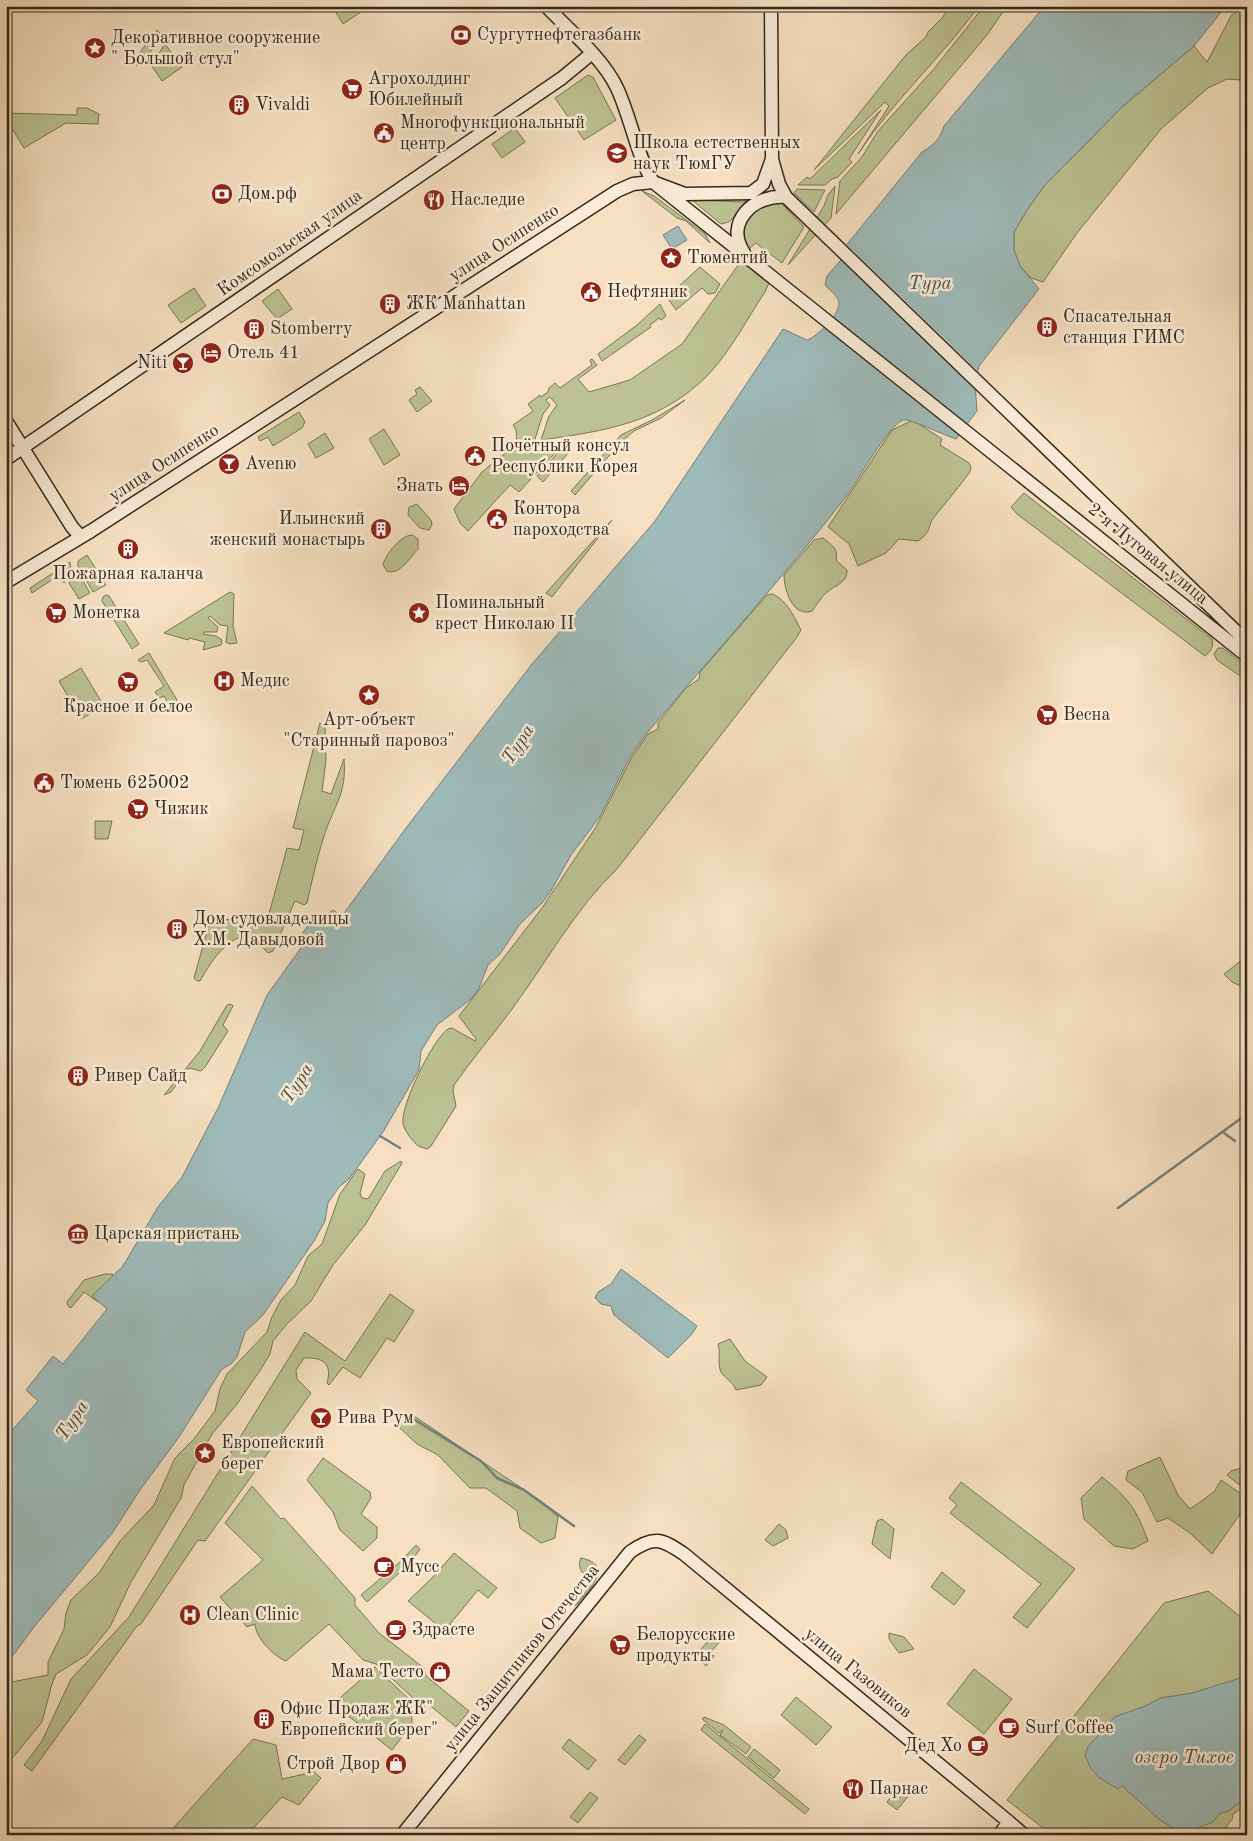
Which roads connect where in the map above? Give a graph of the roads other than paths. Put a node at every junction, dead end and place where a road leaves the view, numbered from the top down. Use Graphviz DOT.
graph roads {
  1 [pos="546,6"];
  2 [pos="771,6"];
  3 [pos="592,54"];
  4 [pos="772,159"];
  5 [pos="653,182"];
  6 [pos="787,198"];
  7 [pos="746,255"];
  8 [pos="6,420"];
  9 [pos="23,448"];
  10 [pos="6,459"];
  11 [pos="81,537"];
  12 [pos="6,582"];
  13 [pos="1247,642"];
  14 [pos="1247,656"];
  15 [pos="684,1554"];
  16 [pos="1009,1822"];
  17 [pos="402,1835"];
  18 [pos="999,1835"];
  19 [pos="1024,1835"];
  1 -- 3 [label="main road"];
  2 -- 4 [label="main road"];
  3 -- 5 [label="main road"];
  3 -- 9 [label="main road, Комсомольская улица"];
  4 -- 5 [label="main road"];
  4 -- 6 [label="main road"];
  5 -- 7 [label="main road, 2-я Луговая улица"];
  5 -- 11 [label="main road, улица Осипенко"];
  6 -- 7 [label="main road"];
  6 -- 13 [label="main road, 2-я Луговая улица"];
  7 -- 14 [label="main road, 2-я Луговая улица"];
  8 -- 9 [label="main road"];
  9 -- 10 [label="main road, Комсомольская улица"];
  9 -- 11 [label="main road"];
  11 -- 12 [label="main road, улица Осипенко"];
  15 -- 16 [label="main road, улица Газовиков"];
  15 -- 17 [label="main road, улица Защитников Отечества"];
  16 -- 18 [label="main road"];
  16 -- 19 [label="main road, улица Газовиков"];
}
